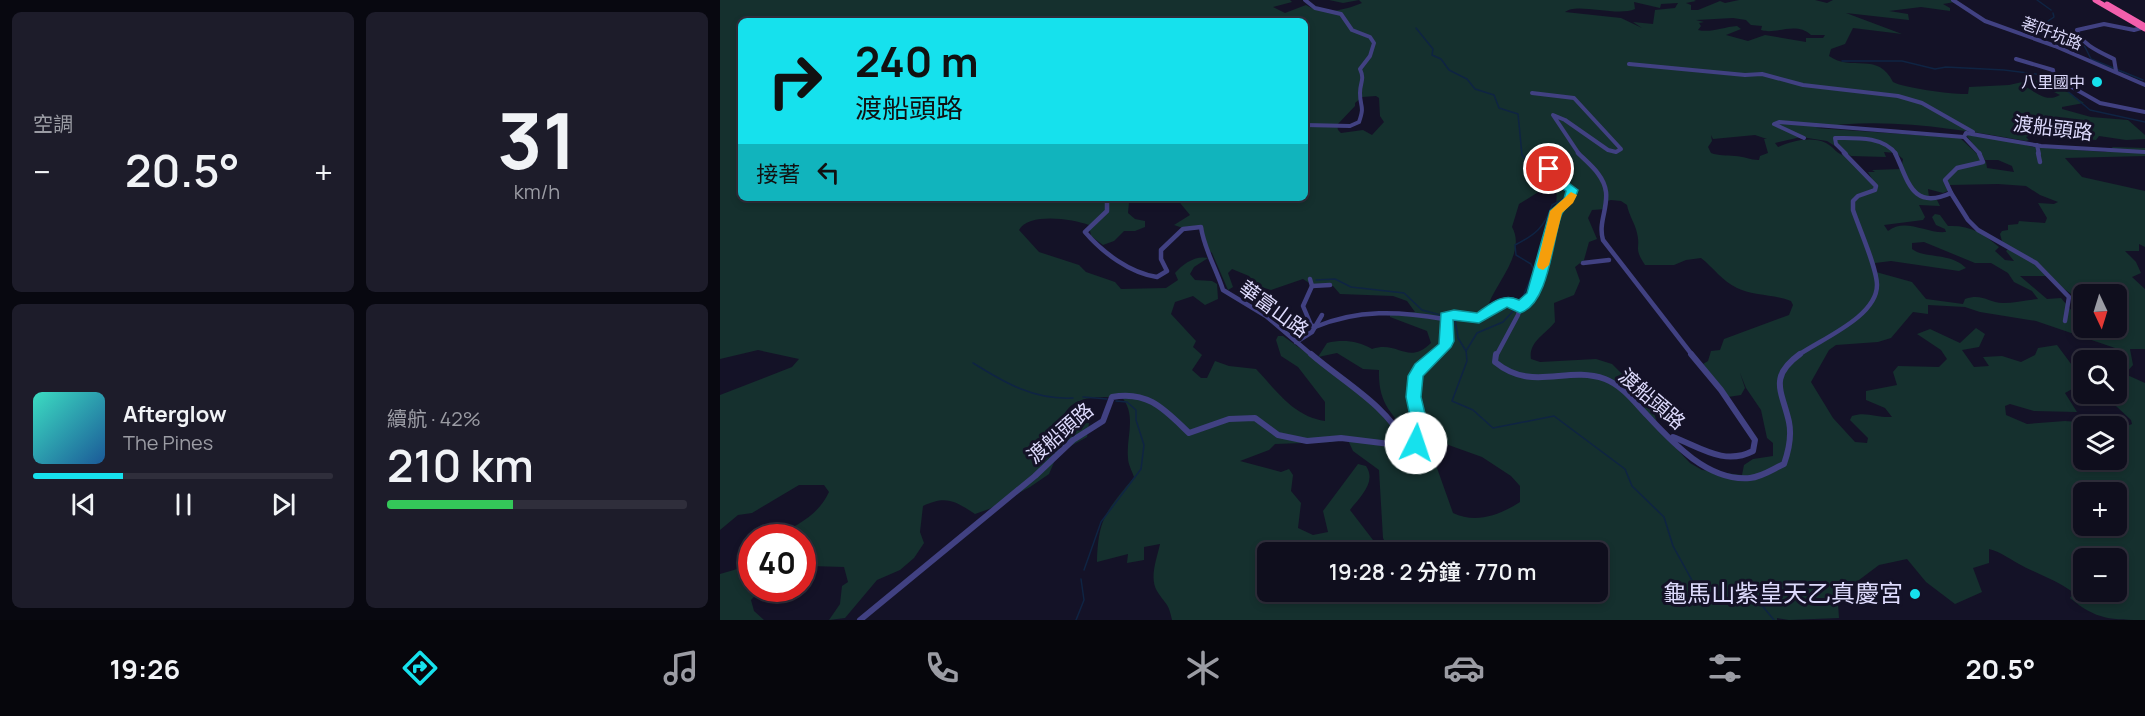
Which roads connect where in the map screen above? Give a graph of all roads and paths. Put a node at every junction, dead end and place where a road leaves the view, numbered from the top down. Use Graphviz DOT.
graph roads {
  1 [pos="1305,0"];
  2 [pos="1953,0"];
  3 [pos="2097,0"];
  4 [pos="2145,27"];
  5 [pos="2016,59"];
  6 [pos="1629,64"];
  7 [pos="2117,69"];
  8 [pos="2144,83"];
  9 [pos="1532,93"];
  10 [pos="2145,112"];
  11 [pos="1308,125"];
  12 [pos="1974,133"];
  13 [pos="1964,137"];
  14 [pos="1804,138"];
  15 [pos="2037,145"];
  16 [pos="2145,152"];
  17 [pos="2040,162"];
  18 [pos="1549,169"];
  19 [pos="1951,193"];
  20 [pos="1107,201"];
  21 [pos="1610,260"];
  22 [pos="1583,263"];
  23 [pos="1330,285"];
  24 [pos="1520,308"];
  25 [pos="1340,309"];
  26 [pos="1322,315"];
  27 [pos="1344,316"];
  28 [pos="1445,318"];
  29 [pos="2065,321"];
  30 [pos="1315,327"];
  31 [pos="1296,342"];
  32 [pos="1668,435"];
  33 [pos="1407,445"];
  34 [pos="860,620"];
  1 -- 11 [label="street"];
  2 -- 7 [label="street, 荖阡坑路"];
  3 -- 4 [label="highway, bridge"];
  4 -- 7 [label="street"];
  5 -- 10 [label="street, 荖阡坑路"];
  6 -- 12 [label="street"];
  7 -- 8 [label="street, 荖阡坑路"];
  9 -- 32 [label="street"];
  12 -- 13 [label="street"];
  12 -- 15 [label="street, 渡船頭路"];
  13 -- 14 [label="street"];
  13 -- 19 [label="street"];
  15 -- 16 [label="street, 渡船頭路"];
  15 -- 17 [label="street"];
  18 -- 24 [label="street"];
  19 -- 29 [label="street"];
  19 -- 32 [label="street, 渡船頭路"];
  20 -- 31 [label="street, 華富山路"];
  21 -- 22 [label="street"];
  23 -- 30 [label="street"];
  24 -- 28 [label="street"];
  24 -- 32 [label="street, 渡船頭路"];
  25 -- 27 [label="street"];
  26 -- 30 [label="street"];
  27 -- 28 [label="street"];
  27 -- 30 [label="street"];
  28 -- 33 [label="street"];
  30 -- 31 [label="street"];
  31 -- 33 [label="street, 華富山路"];
  33 -- 34 [label="street, 渡船頭路"];
}
